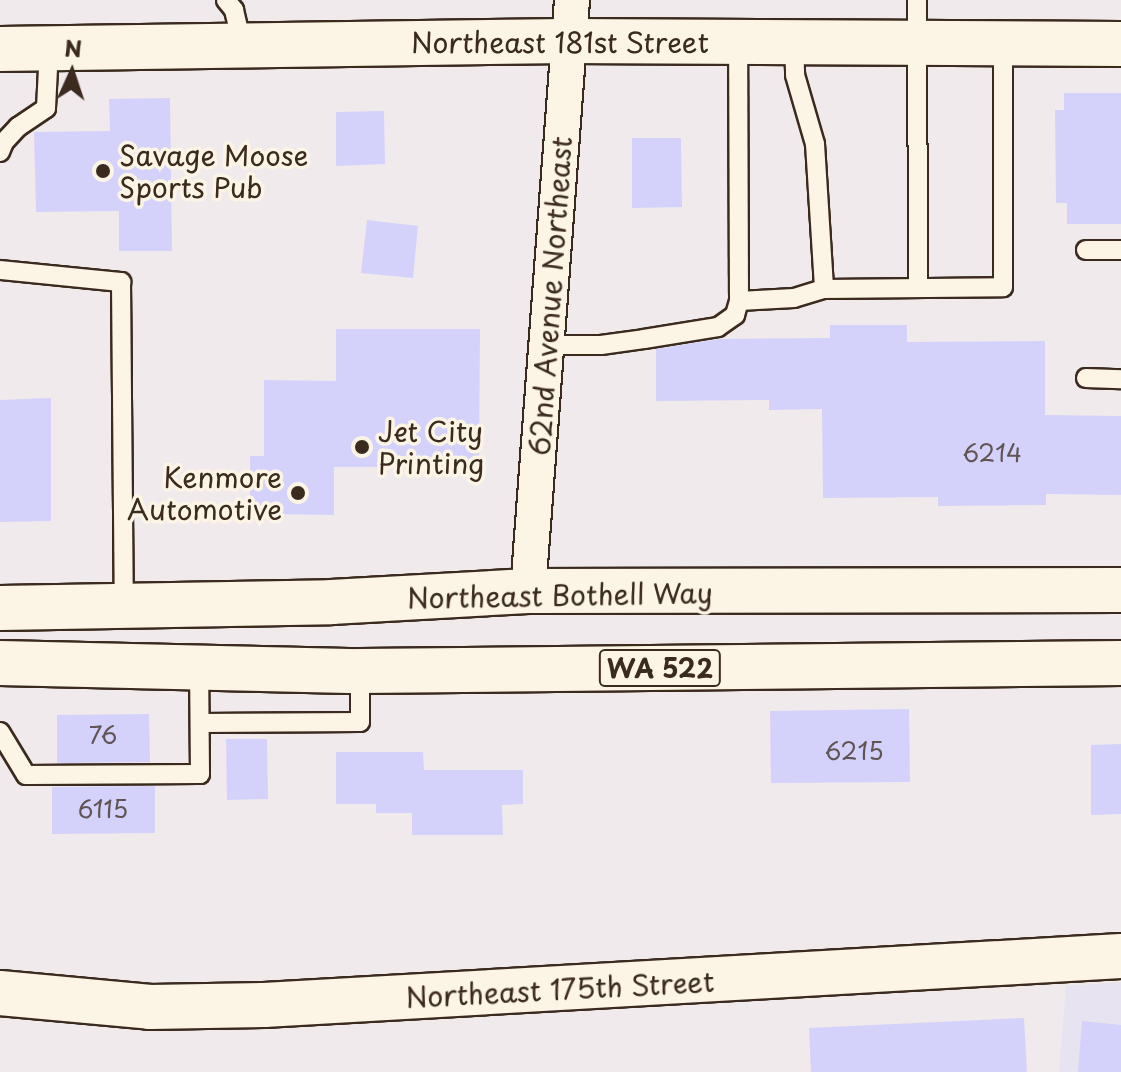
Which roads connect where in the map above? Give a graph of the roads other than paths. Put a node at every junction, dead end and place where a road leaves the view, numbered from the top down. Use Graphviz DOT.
graph roads {
  1 [pos="226,0"];
  2 [pos="570,20"];
  3 [pos="916,21"];
  4 [pos="738,41"];
  5 [pos="794,42"];
  6 [pos="1003,43"];
  7 [pos="1121,44"];
  8 [pos="242,45"];
  9 [pos="49,48"];
  10 [pos="0,49"];
  11 [pos="0,152"];
  12 [pos="1086,250"];
  13 [pos="1121,250"];
  14 [pos="0,270"];
  15 [pos="918,287"];
  16 [pos="824,289"];
  17 [pos="739,301"];
  18 [pos="546,345"];
  19 [pos="1086,378"];
  20 [pos="1121,379"];
  21 [pos="1121,590"];
  22 [pos="528,591"];
  23 [pos="0,608"];
  24 [pos="124,608"];
  25 [pos="0,663"];
  26 [pos="1121,663"];
  27 [pos="199,668"];
  28 [pos="360,671"];
  29 [pos="200,723"];
  30 [pos="0,732"];
  31 [pos="1121,956"];
  32 [pos="0,993"];
  1 -- 8 [label="lane"];
  2 -- 4 [label="street, Northeast 181st Street"];
  2 -- 8 [label="street, Northeast 181st Street"];
  2 -- 18 [label="street, 62nd Avenue Northeast"];
  3 -- 5 [label="street, Northeast 181st Street"];
  3 -- 6 [label="street, Northeast 181st Street"];
  3 -- 15 [label="lane"];
  4 -- 5 [label="street, Northeast 181st Street"];
  4 -- 17 [label="lane"];
  5 -- 16 [label="lane"];
  6 -- 7 [label="street, Northeast 181st Street"];
  6 -- 15 [label="lane"];
  8 -- 9 [label="street, Northeast 181st Street"];
  9 -- 10 [label="street, Northeast 181st Street"];
  9 -- 11 [label="lane"];
  12 -- 13 [label="lane"];
  14 -- 24 [label="lane"];
  15 -- 16 [label="lane"];
  16 -- 17 [label="lane"];
  17 -- 18 [label="lane"];
  18 -- 22 [label="street, 62nd Avenue Northeast"];
  19 -- 20 [label="lane"];
  21 -- 22 [label="street, Northeast Bothell Way"];
  22 -- 24 [label="street, Northeast Bothell Way"];
  23 -- 24 [label="street, Northeast Bothell Way"];
  25 -- 27 [label="street, WA 522"];
  26 -- 28 [label="street, WA 522"];
  27 -- 28 [label="street, WA 522"];
  27 -- 29 [label="lane"];
  28 -- 29 [label="lane"];
  29 -- 30 [label="lane"];
  31 -- 32 [label="street, Northeast 175th Street"];
}
